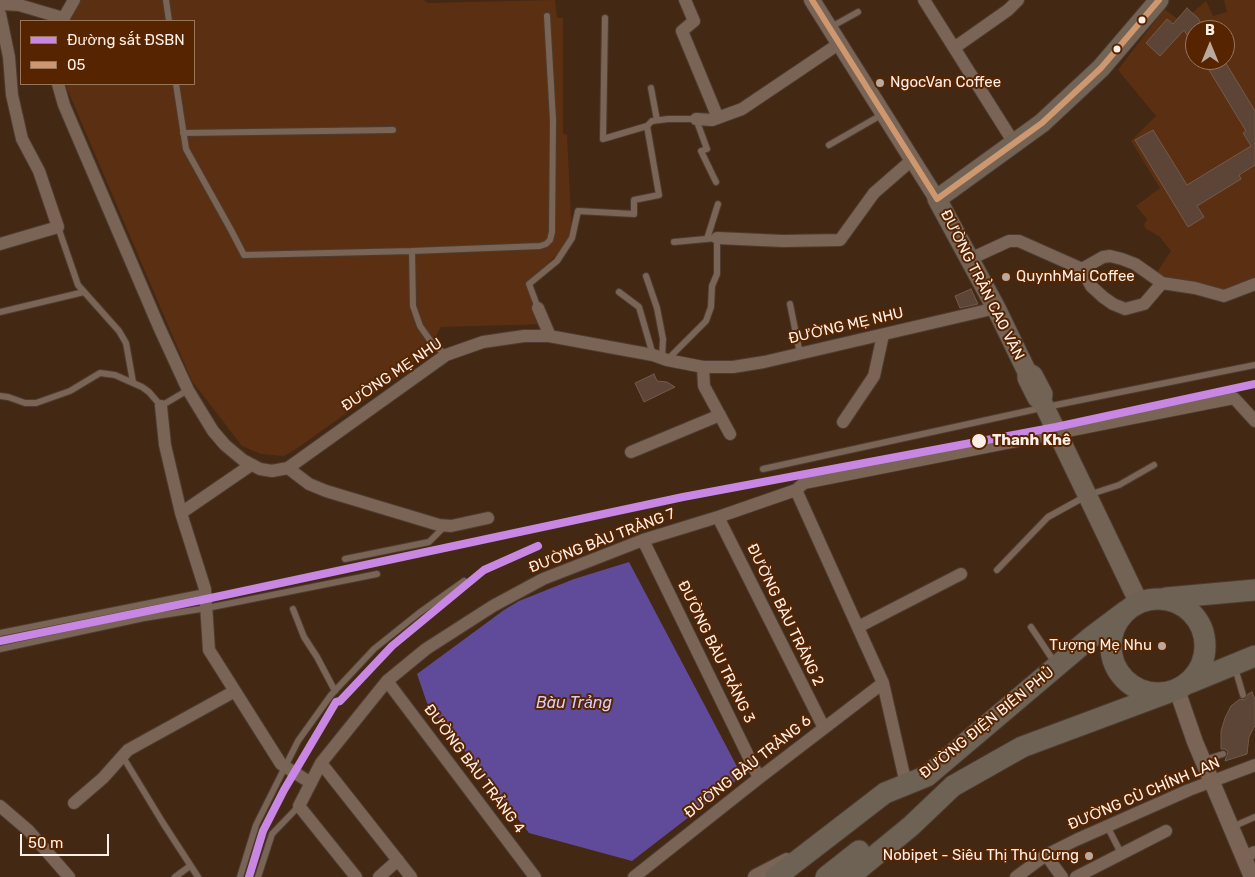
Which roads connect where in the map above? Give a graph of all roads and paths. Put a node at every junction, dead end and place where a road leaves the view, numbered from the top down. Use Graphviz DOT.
graph roads {
  1 [pos="166,0"];
  2 [pos="684,0"];
  3 [pos="812,0"];
  4 [pos="924,0"];
  5 [pos="1018,0"];
  6 [pos="1159,0"];
  7 [pos="71,1"];
  8 [pos="0,4"];
  9 [pos="858,12"];
  10 [pos="0,14"];
  11 [pos="547,16"];
  12 [pos="605,18"];
  13 [pos="62,20"];
  14 [pos="169,20"];
  15 [pos="830,28"];
  16 [pos="840,43"];
  17 [pos="954,48"];
  18 [pos="58,85"];
  19 [pos="176,85"];
  20 [pos="651,88"];
  21 [pos="884,114"];
  22 [pos="718,118"];
  23 [pos="696,119"];
  24 [pos="657,120"];
  25 [pos="647,126"];
  26 [pos="393,130"];
  27 [pos="183,133"];
  28 [pos="1014,143"];
  29 [pos="829,144"];
  30 [pos="913,159"];
  31 [pos="716,182"];
  32 [pos="937,199"];
  33 [pos="718,204"];
  34 [pos="58,227"];
  35 [pos="712,239"];
  36 [pos="674,242"];
  37 [pos="0,244"];
  38 [pos="412,251"];
  39 [pos="970,259"];
  40 [pos="1082,269"];
  41 [pos="646,276"];
  42 [pos="1162,283"];
  43 [pos="1255,284"];
  44 [pos="84,292"];
  45 [pos="619,292"];
  46 [pos="790,304"];
  47 [pos="538,308"];
  48 [pos="996,308"];
  49 [pos="0,312"];
  50 [pos="883,335"];
  51 [pos="550,336"];
  52 [pos="446,354"];
  53 [pos="800,354"];
  54 [pos="661,357"];
  55 [pos="1255,365"];
  56 [pos="703,368"];
  57 [pos="133,382"];
  58 [pos="188,390"];
  59 [pos="0,396"];
  60 [pos="1044,404"];
  61 [pos="161,406"];
  62 [pos="720,415"];
  63 [pos="1255,421"];
  64 [pos="843,422"];
  65 [pos="1058,433"];
  66 [pos="730,434"];
  67 [pos="632,452"];
  68 [pos="1154,464"];
  69 [pos="252,465"];
  70 [pos="288,468"];
  71 [pos="763,469"];
  72 [pos="796,490"];
  73 [pos="1088,496"];
  74 [pos="181,513"];
  75 [pos="718,517"];
  76 [pos="488,518"];
  77 [pos="444,526"];
  78 [pos="643,540"];
  79 [pos="345,559"];
  80 [pos="997,570"];
  81 [pos="377,574"];
  82 [pos="961,574"];
  83 [pos="464,581"];
  84 [pos="1255,590"];
  85 [pos="205,592"];
  86 [pos="1140,604"];
  87 [pos="207,608"];
  88 [pos="293,609"];
  89 [pos="858,627"];
  90 [pos="1031,627"];
  91 [pos="0,633"];
  92 [pos="0,649"];
  93 [pos="1255,656"];
  94 [pos="1235,664"];
  95 [pos="1058,666"];
  96 [pos="387,681"];
  97 [pos="883,683"];
  98 [pos="1178,689"];
  99 [pos="235,691"];
  100 [pos="335,691"];
  101 [pos="1243,695"];
  102 [pos="824,728"];
  103 [pos="126,754"];
  104 [pos="1223,754"];
  105 [pos="1203,761"];
  106 [pos="321,763"];
  107 [pos="284,765"];
  108 [pos="1255,766"];
  109 [pos="927,776"];
  110 [pos="759,778"];
  111 [pos="1212,782"];
  112 [pos="311,783"];
  113 [pos="906,784"];
  114 [pos="953,786"];
  115 [pos="74,803"];
  116 [pos="0,806"];
  117 [pos="299,806"];
  118 [pos="899,809"];
  119 [pos="1255,818"];
  120 [pos="1107,826"];
  121 [pos="1231,827"];
  122 [pos="1166,831"];
  123 [pos="820,843"];
  124 [pos="1121,853"];
  125 [pos="1250,854"];
  126 [pos="1046,855"];
  127 [pos="398,860"];
  128 [pos="190,866"];
  129 [pos="640,875"];
  130 [pos="69,877"];
  131 [pos="175,877"];
  132 [pos="198,877"];
  133 [pos="240,877"];
  134 [pos="258,877"];
  135 [pos="356,877"];
  136 [pos="379,877"];
  137 [pos="411,877"];
  138 [pos="535,877"];
  139 [pos="756,877"];
  140 [pos="776,877"];
  141 [pos="798,877"];
  142 [pos="826,877"];
  143 [pos="849,877"];
  144 [pos="1016,877"];
  145 [pos="1062,877"];
  146 [pos="1076,877"];
  147 [pos="1252,877"];
  1 -- 14 [label="lane"];
  2 -- 22 [label="street"];
  3 -- 15 [label="street"];
  4 -- 17 [label="street"];
  5 -- 17 [label="street"];
  6 -- 28 [label="main road, ĐƯỜNG TRẦN CAO VÂN"];
  7 -- 13 [label="street"];
  8 -- 13 [label="street"];
  9 -- 15 [label="lane"];
  10 -- 34 [label="street"];
  11 -- 38 [label="lane"];
  12 -- 25 [label="lane"];
  15 -- 16 [label="street"];
  16 -- 21 [label="street"];
  16 -- 22 [label="street"];
  17 -- 28 [label="street"];
  18 -- 58 [label="street"];
  19 -- 27 [label="lane"];
  20 -- 24 [label="lane"];
  21 -- 29 [label="lane"];
  21 -- 30 [label="street"];
  22 -- 23 [label="street"];
  23 -- 24 [label="lane"];
  23 -- 31 [label="lane"];
  24 -- 25 [label="lane"];
  25 -- 47 [label="lane"];
  26 -- 27 [label="lane"];
  27 -- 38 [label="lane"];
  28 -- 32 [label="main road, ĐƯỜNG TRẦN CAO VÂN"];
  30 -- 32 [label="street"];
  30 -- 35 [label="street"];
  32 -- 39 [label="main road, ĐƯỜNG TRẦN CAO VÂN"];
  33 -- 35 [label="lane"];
  34 -- 37 [label="street"];
  34 -- 44 [label="lane"];
  35 -- 36 [label="lane"];
  35 -- 54 [label="lane"];
  38 -- 52 [label="lane"];
  39 -- 40 [label="street"];
  39 -- 48 [label="main road, ĐƯỜNG TRẦN CAO VÂN"];
  40 -- 42 [label="street"];
  40 -- 42 [label="street"];
  41 -- 54 [label="lane"];
  42 -- 43 [label="street"];
  44 -- 49 [label="lane"];
  44 -- 57 [label="lane"];
  45 -- 54 [label="lane"];
  46 -- 53 [label="lane"];
  47 -- 51 [label="street"];
  48 -- 50 [label="street, ĐƯỜNG MẸ NHU"];
  48 -- 60 [label="main road, ĐƯỜNG TRẦN CAO VÂN"];
  50 -- 53 [label="street, ĐƯỜNG MẸ NHU"];
  50 -- 64 [label="street"];
  51 -- 52 [label="street, ĐƯỜNG MẸ NHU"];
  51 -- 54 [label="street, ĐƯỜNG MẸ NHU"];
  52 -- 70 [label="street, ĐƯỜNG MẸ NHU"];
  53 -- 56 [label="street, ĐƯỜNG MẸ NHU"];
  54 -- 56 [label="street, ĐƯỜNG MẸ NHU"];
  55 -- 60 [label="lane"];
  56 -- 62 [label="street"];
  57 -- 59 [label="lane"];
  57 -- 61 [label="lane"];
  58 -- 61 [label="lane"];
  58 -- 69 [label="street"];
  60 -- 65 [label="main road"];
  60 -- 71 [label="lane"];
  61 -- 74 [label="street"];
  62 -- 66 [label="street"];
  62 -- 67 [label="street"];
  63 -- 65 [label="street, ĐƯỜNG BÀU TRẢNG 7"];
  65 -- 72 [label="street, ĐƯỜNG BÀU TRẢNG 7"];
  65 -- 73 [label="main road"];
  68 -- 73 [label="lane"];
  69 -- 70 [label="street"];
  69 -- 74 [label="street"];
  70 -- 77 [label="street"];
  72 -- 75 [label="street, ĐƯỜNG BÀU TRẢNG 7"];
  72 -- 89 [label="street"];
  73 -- 80 [label="lane"];
  73 -- 86 [label="main road"];
  74 -- 85 [label="street"];
  75 -- 78 [label="street, ĐƯỜNG BÀU TRẢNG 7"];
  75 -- 102 [label="street, ĐƯỜNG BÀU TRẢNG 2"];
  76 -- 77 [label="street"];
  77 -- 79 [label="lane"];
  78 -- 96 [label="street, ĐƯỜNG BÀU TRẢNG 7"];
  78 -- 110 [label="street, ĐƯỜNG BÀU TRẢNG 3"];
  81 -- 87 [label="lane"];
  82 -- 89 [label="street"];
  83 -- 100 [label="lane"];
  84 -- 86 [label="main road"];
  85 -- 87 [label="street"];
  85 -- 91 [label="lane"];
  86 -- 95 [label="main road, ĐƯỜNG ĐIỆN BIÊN PHỦ"];
  86 -- 98 [label="main road"];
  86 -- 98 [label="main road"];
  87 -- 92 [label="lane"];
  87 -- 99 [label="street"];
  88 -- 100 [label="lane"];
  89 -- 97 [label="street"];
  90 -- 95 [label="lane"];
  93 -- 94 [label="main road, ĐƯỜNG ĐIỆN BIÊN PHỦ"];
  94 -- 98 [label="main road, ĐƯỜNG ĐIỆN BIÊN PHỦ"];
  94 -- 101 [label="lane"];
  95 -- 109 [label="main road, ĐƯỜNG ĐIỆN BIÊN PHỦ"];
  96 -- 106 [label="street, ĐƯỜNG BÀU TRẢNG 7"];
  96 -- 138 [label="street, ĐƯỜNG BÀU TRẢNG 4"];
  97 -- 102 [label="street, ĐƯỜNG BÀU TRẢNG 6"];
  97 -- 113 [label="street"];
  98 -- 105 [label="street"];
  98 -- 114 [label="main road, ĐƯỜNG ĐIỆN BIÊN PHỦ"];
  99 -- 103 [label="street"];
  99 -- 107 [label="street"];
  100 -- 107 [label="lane"];
  102 -- 110 [label="street, ĐƯỜNG BÀU TRẢNG 6"];
  103 -- 115 [label="street"];
  103 -- 128 [label="lane"];
  104 -- 105 [label="lane"];
  105 -- 111 [label="street"];
  106 -- 112 [label="street, ĐƯỜNG BÀU TRẢNG 7"];
  106 -- 127 [label="street"];
  107 -- 112 [label="street"];
  107 -- 133 [label="lane"];
  108 -- 111 [label="street, ĐƯỜNG CÙ CHÍNH LAN"];
  109 -- 113 [label="main road, ĐƯỜNG ĐIỆN BIÊN PHỦ"];
  109 -- 118 [label="main road"];
  110 -- 129 [label="street, ĐƯỜNG BÀU TRẢNG 6"];
  111 -- 120 [label="street, ĐƯỜNG CÙ CHÍNH LAN"];
  111 -- 121 [label="street"];
  112 -- 117 [label="street, ĐƯỜNG BÀU TRẢNG 7"];
  113 -- 123 [label="main road, ĐƯỜNG ĐIỆN BIÊN PHỦ"];
  114 -- 118 [label="main road"];
  114 -- 143 [label="main road, ĐƯỜNG ĐIỆN BIÊN PHỦ"];
  116 -- 130 [label="street"];
  117 -- 134 [label="lane"];
  117 -- 135 [label="street"];
  118 -- 141 [label="main road"];
  118 -- 142 [label="main road"];
  119 -- 121 [label="lane"];
  120 -- 124 [label="lane"];
  120 -- 126 [label="street, ĐƯỜNG CÙ CHÍNH LAN"];
  121 -- 125 [label="street"];
  122 -- 124 [label="street"];
  123 -- 139 [label="street"];
  123 -- 140 [label="main road, ĐƯỜNG ĐIỆN BIÊN PHỦ"];
  124 -- 146 [label="street"];
  125 -- 147 [label="street"];
  126 -- 144 [label="street, ĐƯỜNG CÙ CHÍNH LAN"];
  126 -- 145 [label="street"];
  127 -- 136 [label="street"];
  127 -- 137 [label="street"];
  128 -- 131 [label="lane"];
  128 -- 132 [label="lane"];
}
